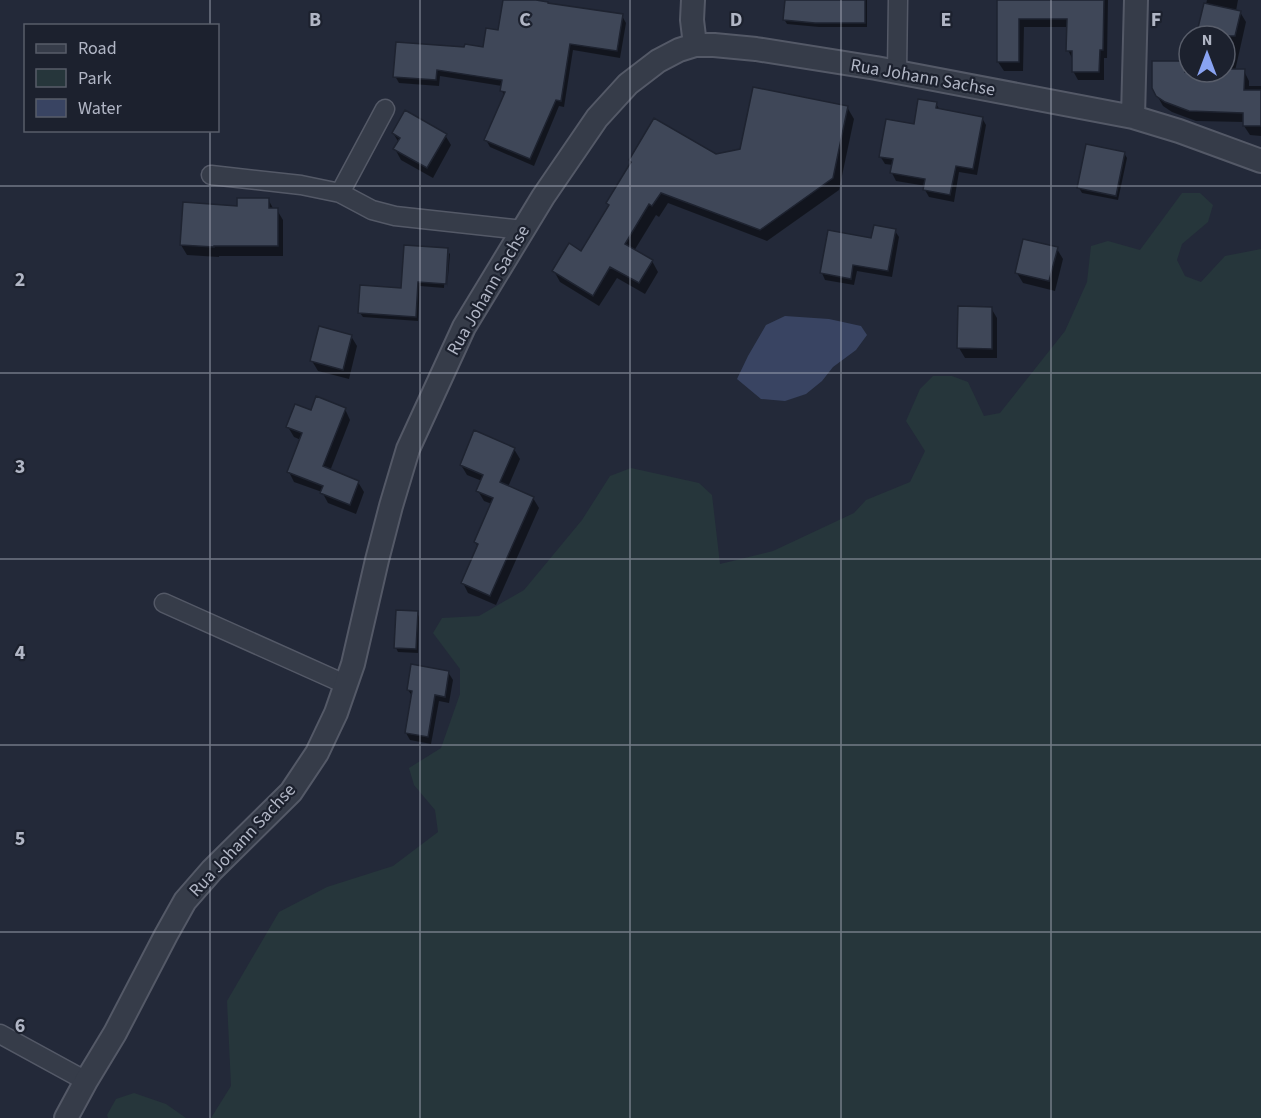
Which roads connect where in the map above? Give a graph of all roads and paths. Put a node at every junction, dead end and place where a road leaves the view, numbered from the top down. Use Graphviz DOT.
graph roads {
  1 [pos="693,0"];
  2 [pos="897,0"];
  3 [pos="1136,0"];
  4 [pos="695,45"];
  5 [pos="897,72"];
  6 [pos="385,110"];
  7 [pos="1133,117"];
  8 [pos="1261,161"];
  9 [pos="211,175"];
  10 [pos="340,193"];
  11 [pos="522,230"];
  12 [pos="164,603"];
  13 [pos="346,685"];
  14 [pos="0,1034"];
  15 [pos="86,1081"];
  16 [pos="66,1118"];
  1 -- 4 [label="street"];
  2 -- 5 [label="street"];
  3 -- 7 [label="street"];
  4 -- 5 [label="street, Rua Johann Sachse"];
  4 -- 11 [label="street, Rua Johann Sachse"];
  5 -- 7 [label="street, Rua Johann Sachse"];
  6 -- 10 [label="street"];
  7 -- 8 [label="street, Rua Johann Sachse"];
  9 -- 10 [label="street"];
  10 -- 11 [label="street"];
  11 -- 13 [label="street, Rua Johann Sachse"];
  12 -- 13 [label="street"];
  13 -- 15 [label="street, Rua Johann Sachse"];
  14 -- 15 [label="street"];
  15 -- 16 [label="street, Rua Johann Sachse"];
}
